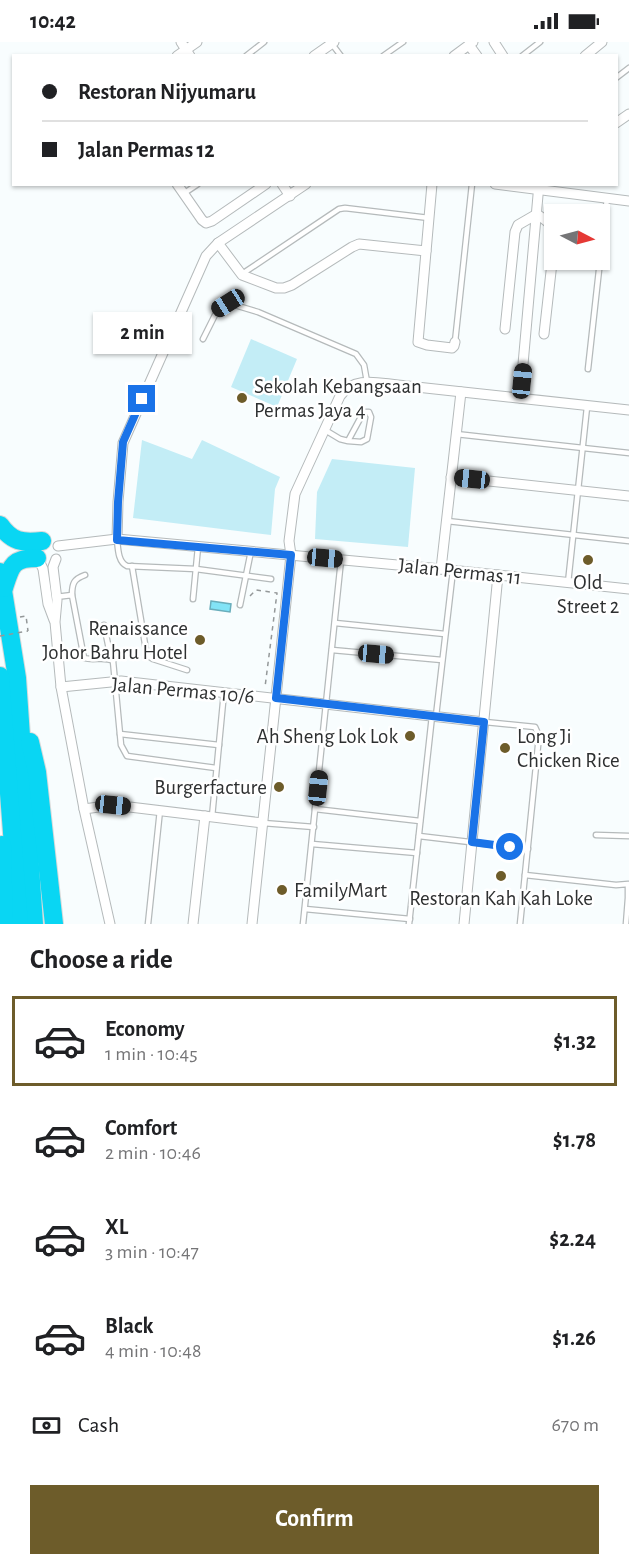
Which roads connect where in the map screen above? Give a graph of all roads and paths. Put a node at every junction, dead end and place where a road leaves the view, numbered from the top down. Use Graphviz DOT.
graph roads {
  1 [pos="197,42"];
  2 [pos="264,42"];
  3 [pos="332,42"];
  4 [pos="403,42"];
  5 [pos="540,42"];
  6 [pos="602,42"];
  7 [pos="471,43"];
  8 [pos="186,49"];
  9 [pos="249,54"];
  10 [pos="317,54"];
  11 [pos="386,54"];
  12 [pos="457,54"];
  13 [pos="525,54"];
  14 [pos="587,54"];
  15 [pos="178,186"];
  16 [pos="195,186"];
  17 [pos="263,186"];
  18 [pos="283,186"];
  19 [pos="303,186"];
  20 [pos="432,186"];
  21 [pos="472,186"];
  22 [pos="580,186"];
  23 [pos="539,187"];
  24 [pos="183,194"];
  25 [pos="579,195"];
  26 [pos="290,196"];
  27 [pos="607,198"];
  28 [pos="629,201"];
  29 [pos="537,214"];
  30 [pos="429,218"];
  31 [pos="544,219"];
  32 [pos="218,243"];
  33 [pos="426,251"];
  34 [pos="551,270"];
  35 [pos="242,275"];
  36 [pos="505,329"];
  37 [pos="544,334"];
  38 [pos="203,339"];
  39 [pos="455,342"];
  40 [pos="588,369"];
  41 [pos="367,382"];
  42 [pos="461,392"];
  43 [pos="520,398"];
  44 [pos="587,405"];
  45 [pos="629,410"];
  46 [pos="324,430"];
  47 [pos="456,434"];
  48 [pos="348,441"];
  49 [pos="582,448"];
  50 [pos="629,453"];
  51 [pos="452,477"];
  52 [pos="577,491"];
  53 [pos="629,496"];
  54 [pos="447,521"];
  55 [pos="0,525"];
  56 [pos="573,535"];
  57 [pos="117,540"];
  58 [pos="629,541"];
  59 [pos="198,547"];
  60 [pos="44,551"];
  61 [pos="251,551"];
  62 [pos="291,555"];
  63 [pos="56,559"];
  64 [pos="341,560"];
  65 [pos="132,566"];
  66 [pos="441,568"];
  67 [pos="196,569"];
  68 [pos="453,570"];
  69 [pos="0,572"];
  70 [pos="85,575"];
  71 [pos="498,575"];
  72 [pos="246,576"];
  73 [pos="271,579"];
  74 [pos="568,583"];
  75 [pos="629,589"];
  76 [pos="3,590"];
  77 [pos="72,595"];
  78 [pos="56,597"];
  79 [pos="193,600"];
  80 [pos="240,605"];
  81 [pos="55,622"];
  82 [pos="335,623"];
  83 [pos="104,625"];
  84 [pos="27,631"];
  85 [pos="445,634"];
  86 [pos="0,636"];
  87 [pos="332,650"];
  88 [pos="111,659"];
  89 [pos="442,660"];
  90 [pos="187,670"];
  91 [pos="8,677"];
  92 [pos="115,681"];
  93 [pos="61,687"];
  94 [pos="224,692"];
  95 [pos="264,697"];
  96 [pos="276,698"];
  97 [pos="327,704"];
  98 [pos="0,716"];
  99 [pos="434,716"];
  100 [pos="484,722"];
  101 [pos="120,734"];
  102 [pos="219,745"];
  103 [pos="216,768"];
  104 [pos="84,809"];
  105 [pos="315,809"];
  106 [pos="160,810"];
  107 [pos="208,817"];
  108 [pos="420,821"];
  109 [pos="263,823"];
  110 [pos="314,827"];
  111 [pos="596,835"];
  112 [pos="419,836"];
  113 [pos="629,836"];
  114 [pos="472,842"];
  115 [pos="312,844"];
  116 [pos="528,849"];
  117 [pos="417,853"];
  118 [pos="525,875"];
  119 [pos="629,881"];
  120 [pos="3,884"];
  121 [pos="305,909"];
  122 [pos="0,912"];
  123 [pos="410,921"];
  124 [pos="4,924"];
  125 [pos="19,924"];
  126 [pos="33,924"];
  127 [pos="52,924"];
  128 [pos="110,924"];
  129 [pos="148,924"];
  130 [pos="193,924"];
  131 [pos="252,924"];
  132 [pos="303,924"];
  133 [pos="464,924"];
  134 [pos="520,924"];
  135 [pos="626,924"];
  1 -- 8 [label="street"];
  2 -- 9 [label="lane"];
  3 -- 10 [label="street"];
  4 -- 11 [label="lane"];
  5 -- 13 [label="lane"];
  6 -- 14 [label="street"];
  7 -- 12 [label="street"];
  15 -- 24 [label="street"];
  16 -- 24 [label="lane"];
  17 -- 24 [label="street"];
  18 -- 26 [label="street"];
  19 -- 26 [label="street"];
  20 -- 30 [label="street"];
  21 -- 39 [label="lane"];
  22 -- 25 [label="street"];
  23 -- 25 [label="street"];
  23 -- 29 [label="street"];
  25 -- 27 [label="street"];
  26 -- 32 [label="street"];
  27 -- 28 [label="street"];
  27 -- 40 [label="lane"];
  29 -- 31 [label="street"];
  29 -- 36 [label="street"];
  29 -- 43 [label="street"];
  30 -- 33 [label="street"];
  30 -- 35 [label="lane"];
  32 -- 35 [label="street"];
  32 -- 57 [label="street"];
  33 -- 35 [label="street"];
  33 -- 39 [label="street"];
  34 -- 37 [label="street"];
  38 -- 41 [label="lane"];
  41 -- 42 [label="street"];
  41 -- 46 [label="street"];
  42 -- 43 [label="street"];
  42 -- 47 [label="street"];
  43 -- 44 [label="street"];
  44 -- 45 [label="street"];
  44 -- 49 [label="lane"];
  46 -- 48 [label="lane"];
  46 -- 62 [label="street"];
  47 -- 49 [label="lane"];
  47 -- 51 [label="street"];
  48 -- 48 [label="lane"];
  49 -- 50 [label="lane"];
  49 -- 52 [label="lane"];
  51 -- 52 [label="street"];
  51 -- 54 [label="street"];
  52 -- 53 [label="street"];
  52 -- 56 [label="lane"];
  54 -- 56 [label="lane"];
  54 -- 66 [label="street"];
  55 -- 60 [label="highway"];
  56 -- 58 [label="lane"];
  56 -- 74 [label="lane"];
  57 -- 59 [label="street, Jalan Permas 11"];
  57 -- 60 [label="street, Jalan Permas 11"];
  57 -- 65 [label="lane"];
  59 -- 61 [label="street, Jalan Permas 11"];
  59 -- 67 [label="lane"];
  60 -- 63 [label="street"];
  60 -- 63 [label="street"];
  60 -- 76 [label="highway"];
  60 -- 81 [label="street"];
  61 -- 62 [label="street, Jalan Permas 11"];
  61 -- 72 [label="lane"];
  62 -- 64 [label="street, Jalan Permas 11"];
  62 -- 96 [label="street"];
  63 -- 78 [label="street"];
  64 -- 66 [label="street, Jalan Permas 11"];
  64 -- 82 [label="lane"];
  65 -- 67 [label="lane"];
  65 -- 90 [label="lane"];
  66 -- 68 [label="street, Jalan Permas 11"];
  67 -- 72 [label="lane"];
  67 -- 79 [label="lane"];
  68 -- 71 [label="street, Jalan Permas 11"];
  68 -- 85 [label="lane"];
  69 -- 76 [label="highway"];
  70 -- 77 [label="lane"];
  71 -- 74 [label="street, Jalan Permas 11"];
  71 -- 100 [label="street"];
  72 -- 73 [label="lane"];
  72 -- 80 [label="lane"];
  74 -- 75 [label="street, Jalan Permas 11"];
  76 -- 91 [label="highway"];
  77 -- 78 [label="lane"];
  77 -- 88 [label="lane"];
  78 -- 81 [label="street"];
  80 -- 95 [label="path"];
  81 -- 93 [label="street"];
  82 -- 85 [label="lane"];
  82 -- 87 [label="lane"];
  83 -- 88 [label="lane"];
  84 -- 86 [label="path, bridge"];
  85 -- 89 [label="lane"];
  87 -- 89 [label="lane"];
  87 -- 97 [label="lane"];
  88 -- 92 [label="lane"];
  89 -- 99 [label="lane"];
  91 -- 125 [label="highway"];
  91 -- 126 [label="highway"];
  91 -- 127 [label="highway"];
  92 -- 93 [label="street, Jalan Permas 10/6"];
  92 -- 94 [label="street, Jalan Permas 10/6"];
  92 -- 101 [label="lane"];
  93 -- 104 [label="street"];
  94 -- 95 [label="street, Jalan Permas 10/6"];
  94 -- 102 [label="lane"];
  95 -- 96 [label="street, Jalan Permas 10/6"];
  96 -- 97 [label="street, Jalan Permas 10/6"];
  96 -- 109 [label="street"];
  97 -- 99 [label="street, Jalan Permas 10/6"];
  97 -- 105 [label="lane"];
  98 -- 120 [label="highway"];
  99 -- 100 [label="street, Jalan Permas 10/6"];
  99 -- 108 [label="lane"];
  100 -- 114 [label="street"];
  100 -- 116 [label="lane"];
  101 -- 102 [label="lane"];
  101 -- 103 [label="lane"];
  102 -- 103 [label="lane"];
  103 -- 107 [label="lane"];
  104 -- 106 [label="street"];
  104 -- 128 [label="street"];
  105 -- 108 [label="lane"];
  105 -- 110 [label="lane"];
  106 -- 107 [label="street"];
  106 -- 129 [label="lane"];
  107 -- 109 [label="street"];
  107 -- 130 [label="street"];
  108 -- 112 [label="lane"];
  109 -- 110 [label="lane"];
  109 -- 131 [label="street"];
  110 -- 115 [label="lane"];
  111 -- 113 [label="lane"];
  112 -- 114 [label="lane"];
  112 -- 117 [label="lane"];
  114 -- 116 [label="lane"];
  114 -- 133 [label="street"];
  115 -- 117 [label="lane"];
  115 -- 121 [label="lane"];
  116 -- 118 [label="lane"];
  117 -- 123 [label="lane"];
  118 -- 119 [label="lane"];
  118 -- 134 [label="lane"];
  119 -- 135 [label="lane"];
  120 -- 122 [label="highway"];
  120 -- 124 [label="highway"];
  121 -- 123 [label="lane"];
  121 -- 132 [label="lane"];
}
